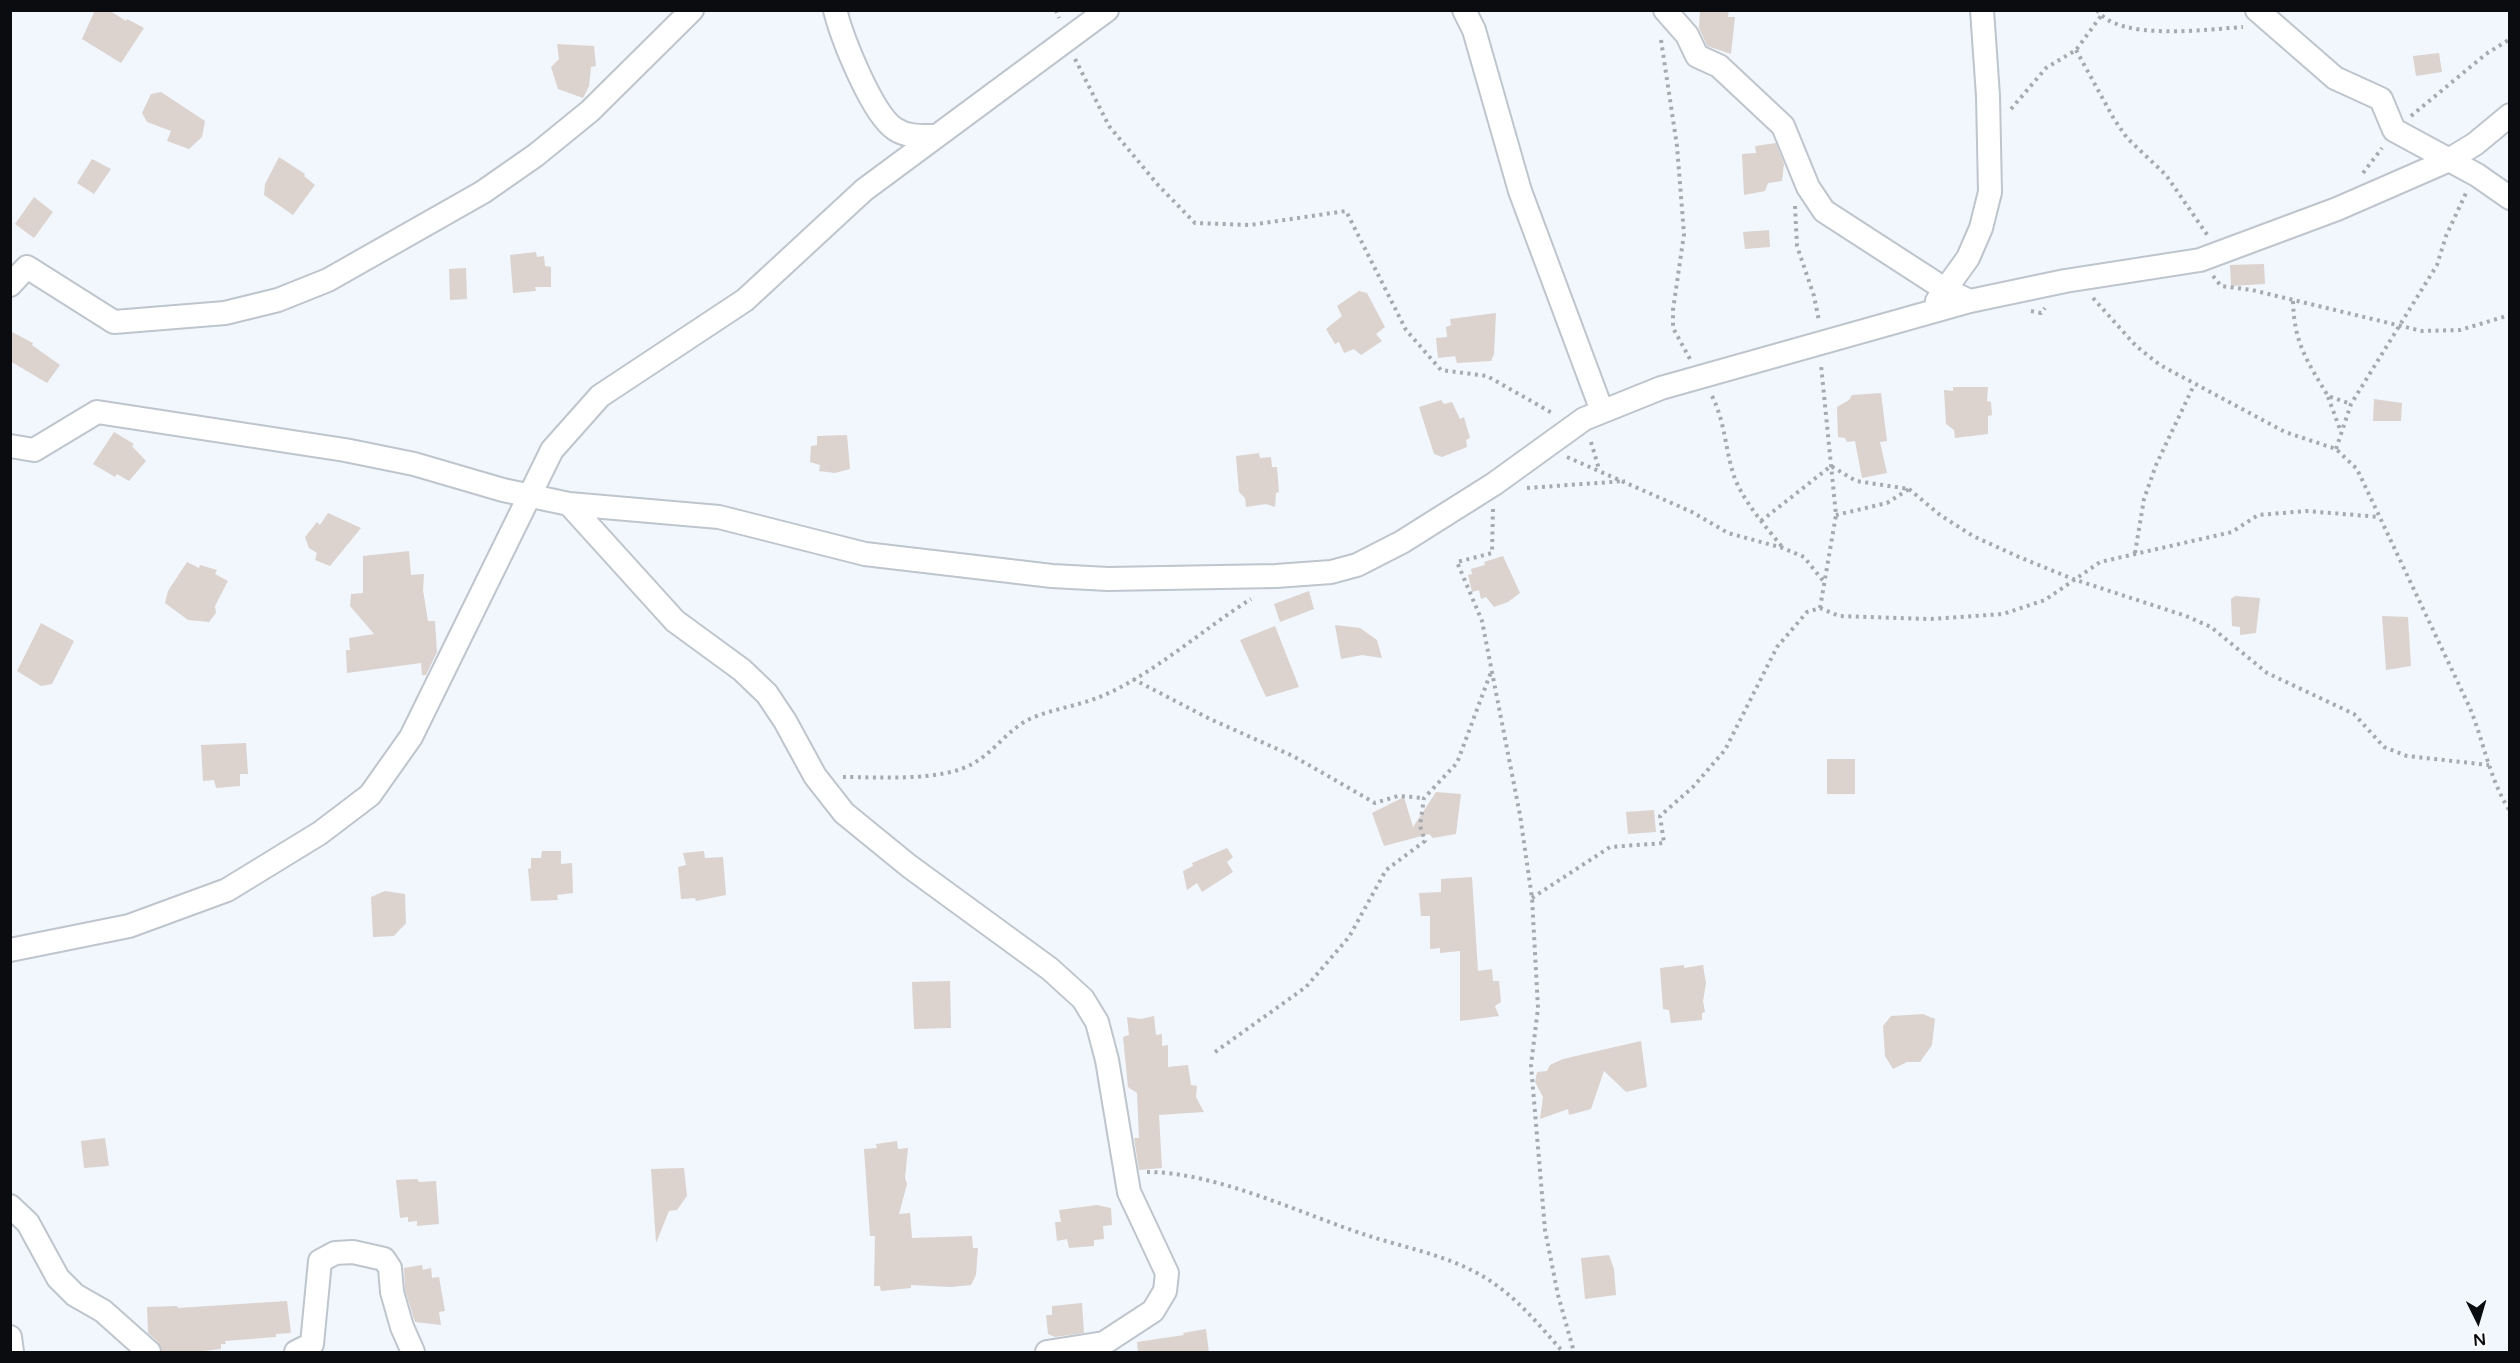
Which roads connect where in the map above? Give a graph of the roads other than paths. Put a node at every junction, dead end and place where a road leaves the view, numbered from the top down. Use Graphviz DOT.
graph roads {
  1 [pos="692,10"];
  2 [pos="835,10"];
  3 [pos="1107,10"];
  4 [pos="1464,10"];
  5 [pos="1982,10"];
  6 [pos="2265,17"];
  7 [pos="1663,21"];
  8 [pos="2510,115"];
  9 [pos="935,136"];
  10 [pos="2447,161"];
  11 [pos="2510,198"];
  12 [pos="10,285"];
  13 [pos="1946,290"];
  14 [pos="1970,301"];
  15 [pos="1929,312"];
  16 [pos="1586,418"];
  17 [pos="10,447"];
  18 [pos="529,495"];
  19 [pos="568,504"];
  20 [pos="10,950"];
  21 [pos="10,1206"];
  22 [pos="10,1337"];
  23 [pos="12,1353"];
  24 [pos="148,1353"];
  25 [pos="296,1353"];
  26 [pos="413,1353"];
  27 [pos="1047,1353"];
  1 -- 12 [label="street"];
  2 -- 9 [label="street"];
  3 -- 9 [label="street"];
  4 -- 16 [label="street"];
  5 -- 13 [label="street"];
  6 -- 10 [label="street"];
  7 -- 13 [label="street"];
  8 -- 10 [label="street"];
  9 -- 18 [label="street"];
  10 -- 11 [label="street"];
  10 -- 14 [label="street"];
  13 -- 14 [label="street"];
  13 -- 15 [label="street"];
  14 -- 15 [label="street"];
  15 -- 16 [label="street"];
  16 -- 19 [label="street"];
  17 -- 18 [label="street"];
  18 -- 19 [label="street"];
  18 -- 20 [label="street"];
  19 -- 27 [label="street"];
  21 -- 24 [label="street"];
  22 -- 23 [label="street"];
  25 -- 26 [label="street"];
}
